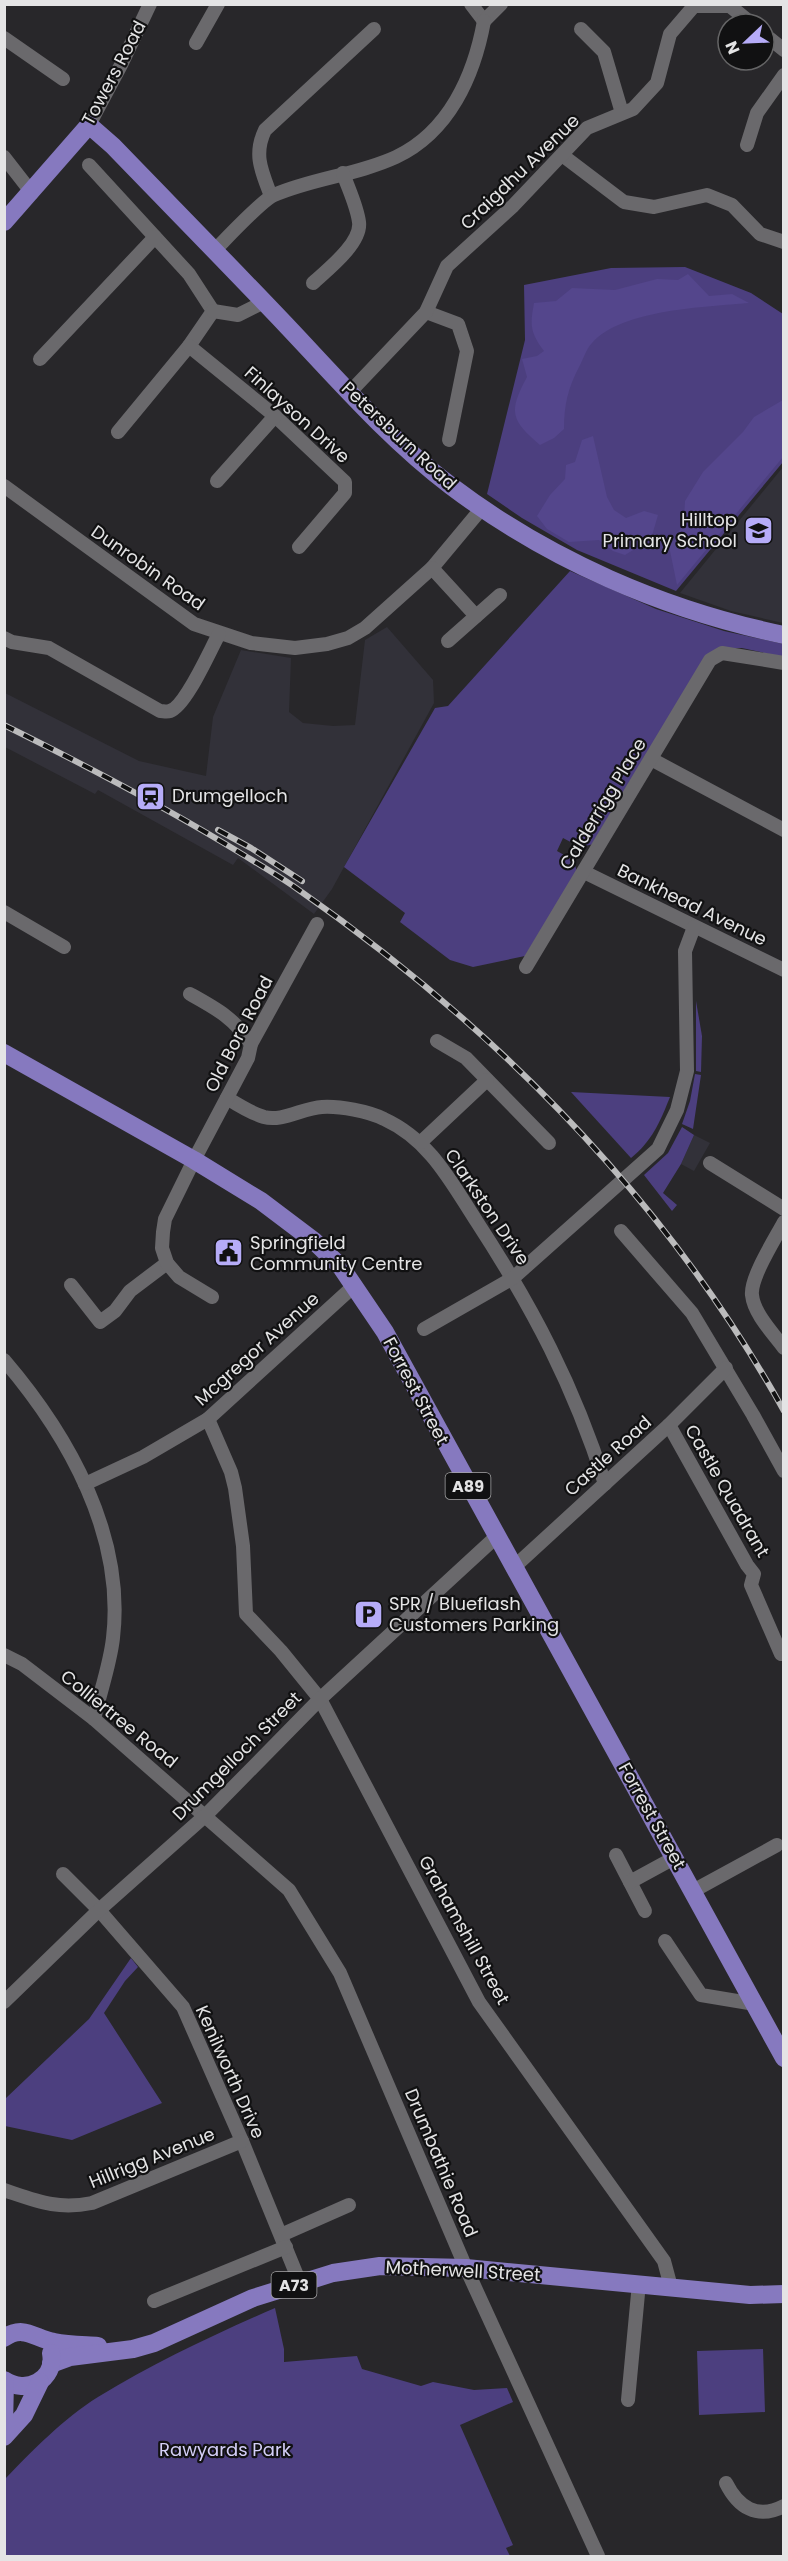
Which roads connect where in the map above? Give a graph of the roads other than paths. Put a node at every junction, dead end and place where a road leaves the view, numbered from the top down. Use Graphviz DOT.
graph roads {
  1 [pos="150,4"];
  2 [pos="218,4"];
  3 [pos="471,4"];
  4 [pos="501,4"];
  5 [pos="713,5"];
  6 [pos="737,12"];
  7 [pos="484,21"];
  8 [pos="374,29"];
  9 [pos="581,29"];
  10 [pos="4,38"];
  11 [pos="196,43"];
  12 [pos="783,75"];
  13 [pos="63,79"];
  14 [pos="622,113"];
  15 [pos="89,125"];
  16 [pos="747,145"];
  17 [pos="562,155"];
  18 [pos="4,157"];
  19 [pos="89,165"];
  20 [pos="343,173"];
  21 [pos="32,193"];
  22 [pos="271,196"];
  23 [pos="4,222"];
  24 [pos="155,237"];
  25 [pos="783,242"];
  26 [pos="214,251"];
  27 [pos="313,284"];
  28 [pos="264,302"];
  29 [pos="213,311"];
  30 [pos="426,312"];
  31 [pos="189,346"];
  32 [pos="40,359"];
  33 [pos="350,392"];
  34 [pos="275,416"];
  35 [pos="118,432"];
  36 [pos="449,440"];
  37 [pos="217,481"];
  38 [pos="4,486"];
  39 [pos="482,508"];
  40 [pos="299,547"];
  41 [pos="432,568"];
  42 [pos="500,596"];
  43 [pos="476,616"];
  44 [pos="219,634"];
  45 [pos="783,635"];
  46 [pos="4,638"];
  47 [pos="448,641"];
  48 [pos="783,663"];
  49 [pos="651,759"];
  50 [pos="783,830"];
  51 [pos="584,872"];
  52 [pos="4,912"];
  53 [pos="317,924"];
  54 [pos="694,927"];
  55 [pos="64,947"];
  56 [pos="526,967"];
  57 [pos="783,970"];
  58 [pos="190,994"];
  59 [pos="437,1041"];
  60 [pos="251,1044"];
  61 [pos="4,1053"];
  62 [pos="487,1080"];
  63 [pos="227,1098"];
  64 [pos="421,1142"];
  65 [pos="549,1143"];
  66 [pos="194,1160"];
  67 [pos="710,1163"];
  68 [pos="783,1209"];
  69 [pos="783,1222"];
  70 [pos="621,1230"];
  71 [pos="167,1263"];
  72 [pos="513,1278"];
  73 [pos="71,1285"];
  74 [pos="355,1285"];
  75 [pos="212,1297"];
  76 [pos="424,1329"];
  77 [pos="783,1348"];
  78 [pos="4,1360"];
  79 [pos="726,1368"];
  80 [pos="208,1419"];
  81 [pos="669,1425"];
  82 [pos="783,1471"];
  83 [pos="85,1484"];
  84 [pos="605,1484"];
  85 [pos="496,1537"];
  86 [pos="513,1568"];
  87 [pos="781,1654"];
  88 [pos="4,1655"];
  89 [pos="320,1699"];
  90 [pos="94,1719"];
  91 [pos="206,1815"];
  92 [pos="777,1845"];
  93 [pos="616,1855"];
  94 [pos="674,1858"];
  95 [pos="63,1874"];
  96 [pos="630,1882"];
  97 [pos="693,1891"];
  98 [pos="99,1910"];
  99 [pos="645,1911"];
  100 [pos="665,1941"];
  101 [pos="4,2002"];
  102 [pos="755,2004"];
  103 [pos="783,2058"];
  104 [pos="242,2141"];
  105 [pos="4,2190"];
  106 [pos="349,2205"];
  107 [pos="284,2241"];
  108 [pos="466,2268"];
  109 [pos="300,2283"];
  110 [pos="639,2283"];
  111 [pos="671,2287"];
  112 [pos="783,2294"];
  113 [pos="154,2301"];
  114 [pos="7,2334"];
  115 [pos="45,2340"];
  116 [pos="133,2349"];
  117 [pos="51,2364"];
  118 [pos="5,2380"];
  119 [pos="40,2382"];
  120 [pos="628,2400"];
  121 [pos="4,2426"];
  122 [pos="4,2437"];
  123 [pos="726,2483"];
  124 [pos="783,2506"];
  125 [pos="598,2556"];
  1 -- 15 [label="street, Towers Road"];
  2 -- 11 [label="street"];
  3 -- 7 [label="street"];
  4 -- 7 [label="street"];
  5 -- 6 [label="street, Craigdhu Avenue"];
  5 -- 14 [label="street, Craigdhu Avenue"];
  7 -- 20 [label="street"];
  8 -- 22 [label="street"];
  9 -- 14 [label="street"];
  10 -- 13 [label="street"];
  12 -- 16 [label="street"];
  14 -- 17 [label="street, Craigdhu Avenue"];
  15 -- 21 [label="main road, Towers Road"];
  15 -- 26 [label="main road, Petersburn Road"];
  17 -- 25 [label="street"];
  17 -- 30 [label="street, Craigdhu Avenue"];
  18 -- 21 [label="street"];
  19 -- 24 [label="street"];
  20 -- 22 [label="street"];
  20 -- 27 [label="street"];
  21 -- 23 [label="main road, Towers Road"];
  22 -- 26 [label="street"];
  24 -- 29 [label="street"];
  24 -- 32 [label="street"];
  26 -- 28 [label="main road, Petersburn Road"];
  28 -- 29 [label="street"];
  28 -- 33 [label="main road, Petersburn Road"];
  29 -- 31 [label="street"];
  30 -- 33 [label="street, Craigdhu Avenue"];
  30 -- 36 [label="street"];
  31 -- 34 [label="street, Finlayson Drive"];
  31 -- 35 [label="street"];
  33 -- 39 [label="main road, Petersburn Road"];
  34 -- 37 [label="street"];
  34 -- 40 [label="street, Finlayson Drive"];
  38 -- 44 [label="street, Dunrobin Road"];
  39 -- 41 [label="street, Dunrobin Road"];
  39 -- 45 [label="main road, Petersburn Road"];
  41 -- 43 [label="street"];
  41 -- 44 [label="street, Dunrobin Road"];
  42 -- 43 [label="street"];
  43 -- 47 [label="street"];
  44 -- 46 [label="street"];
  48 -- 49 [label="street, Calderrigg Place"];
  49 -- 50 [label="street"];
  49 -- 51 [label="street, Calderrigg Place"];
  51 -- 54 [label="street, Bankhead Avenue"];
  51 -- 56 [label="street, Calderrigg Place"];
  52 -- 55 [label="street"];
  53 -- 60 [label="street, Old Bore Road"];
  54 -- 57 [label="street, Bankhead Avenue"];
  54 -- 72 [label="street"];
  58 -- 60 [label="street"];
  59 -- 62 [label="street"];
  60 -- 63 [label="street, Old Bore Road"];
  61 -- 66 [label="main road, Forrest Street / A89"];
  62 -- 64 [label="street"];
  62 -- 65 [label="street"];
  63 -- 64 [label="street, Clarkston Drive"];
  63 -- 66 [label="street, Old Bore Road"];
  64 -- 72 [label="street, Clarkston Drive"];
  66 -- 71 [label="street, Old Bore Road"];
  66 -- 74 [label="main road, Forrest Street / A89"];
  67 -- 68 [label="street"];
  69 -- 77 [label="street"];
  70 -- 79 [label="street"];
  71 -- 73 [label="street"];
  71 -- 75 [label="street"];
  72 -- 76 [label="street"];
  72 -- 84 [label="street, Clarkston Drive"];
  74 -- 80 [label="street, Mcgregor Avenue"];
  74 -- 85 [label="main road, Forrest Street / A89"];
  78 -- 83 [label="street"];
  79 -- 81 [label="street, Castle Road"];
  79 -- 82 [label="street"];
  80 -- 83 [label="street, Mcgregor Avenue"];
  80 -- 89 [label="street, Grahamshill Street"];
  81 -- 84 [label="street, Castle Road"];
  81 -- 87 [label="street, Castle Quadrant"];
  83 -- 90 [label="street"];
  84 -- 86 [label="street, Castle Road"];
  85 -- 86 [label="main road, Forrest Street / A89"];
  85 -- 89 [label="street, Drumgelloch Street"];
  86 -- 94 [label="main road, Forrest Street / A89"];
  88 -- 90 [label="street, Colliertree Road"];
  89 -- 91 [label="street, Drumgelloch Street"];
  89 -- 111 [label="street, Grahamshill Street"];
  90 -- 91 [label="street, Colliertree Road"];
  91 -- 98 [label="street, Drumgelloch Street"];
  91 -- 108 [label="street, Drumbathie Road"];
  92 -- 97 [label="street"];
  93 -- 96 [label="street"];
  94 -- 96 [label="street"];
  94 -- 97 [label="main road, Forrest Street / A89"];
  95 -- 98 [label="street, Kenilworth Drive"];
  96 -- 99 [label="street"];
  97 -- 102 [label="main road, Forrest Street / A89"];
  98 -- 101 [label="street, Drumgelloch Street"];
  98 -- 104 [label="street, Kenilworth Drive"];
  100 -- 102 [label="street"];
  102 -- 103 [label="main road, Forrest Street / A89"];
  104 -- 105 [label="street, Hillrigg Avenue"];
  104 -- 107 [label="street, Kenilworth Drive"];
  106 -- 107 [label="street"];
  107 -- 109 [label="street, Kenilworth Drive"];
  107 -- 113 [label="street"];
  108 -- 109 [label="main road, Motherwell Street / A73"];
  108 -- 110 [label="main road, Motherwell Street / A73"];
  108 -- 125 [label="street, Drumbathie Road"];
  109 -- 116 [label="main road, Motherwell Street / A73"];
  110 -- 111 [label="main road, Motherwell Street / A73"];
  110 -- 120 [label="street"];
  111 -- 112 [label="main road, Motherwell Street / A73"];
  114 -- 115 [label="main road, A73"];
  115 -- 116 [label="main road, A73"];
  115 -- 117 [label="main road"];
  116 -- 117 [label="main road, Motherwell Street / A73"];
  117 -- 119 [label="main road"];
  118 -- 119 [label="main road"];
  118 -- 121 [label="main road"];
  119 -- 122 [label="main road"];
  123 -- 124 [label="street"];
}
